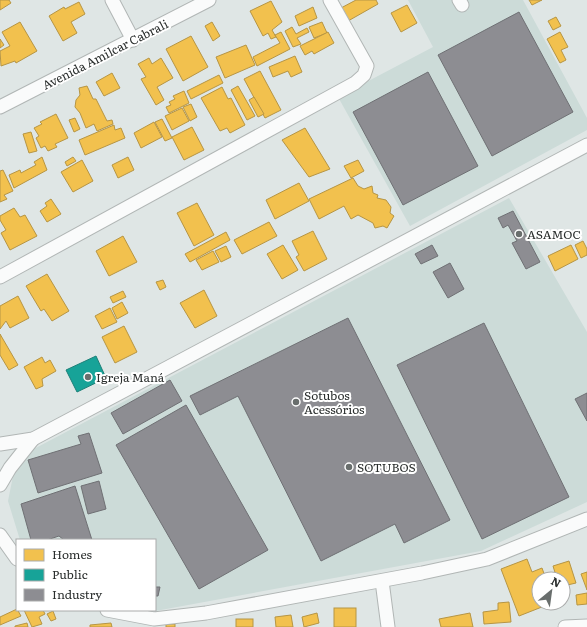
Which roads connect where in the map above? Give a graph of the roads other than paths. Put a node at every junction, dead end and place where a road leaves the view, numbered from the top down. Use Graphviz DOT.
graph roads {
  1 [pos="112,0"];
  2 [pos="209,0"];
  3 [pos="330,0"];
  4 [pos="133,40"];
  5 [pos="0,107"];
  6 [pos="587,145"];
  7 [pos="0,277"];
  8 [pos="33,439"];
  9 [pos="0,444"];
  10 [pos="0,485"];
  11 [pos="587,519"];
  12 [pos="0,535"];
  13 [pos="16,558"];
  14 [pos="382,581"];
  15 [pos="113,611"];
  16 [pos="587,626"];
  17 [pos="388,627"];
  18 [pos="565,627"];
  1 -- 4 [label="street"];
  2 -- 4 [label="street, Avenida Amilcar Cabrali"];
  3 -- 7 [label="street"];
  4 -- 5 [label="street, Avenida Amilcar Cabrali"];
  6 -- 8 [label="street"];
  8 -- 9 [label="street"];
  8 -- 10 [label="street"];
  11 -- 14 [label="street"];
  12 -- 13 [label="street"];
  14 -- 15 [label="street"];
  14 -- 17 [label="street"];
  16 -- 18 [label="street"];
}
